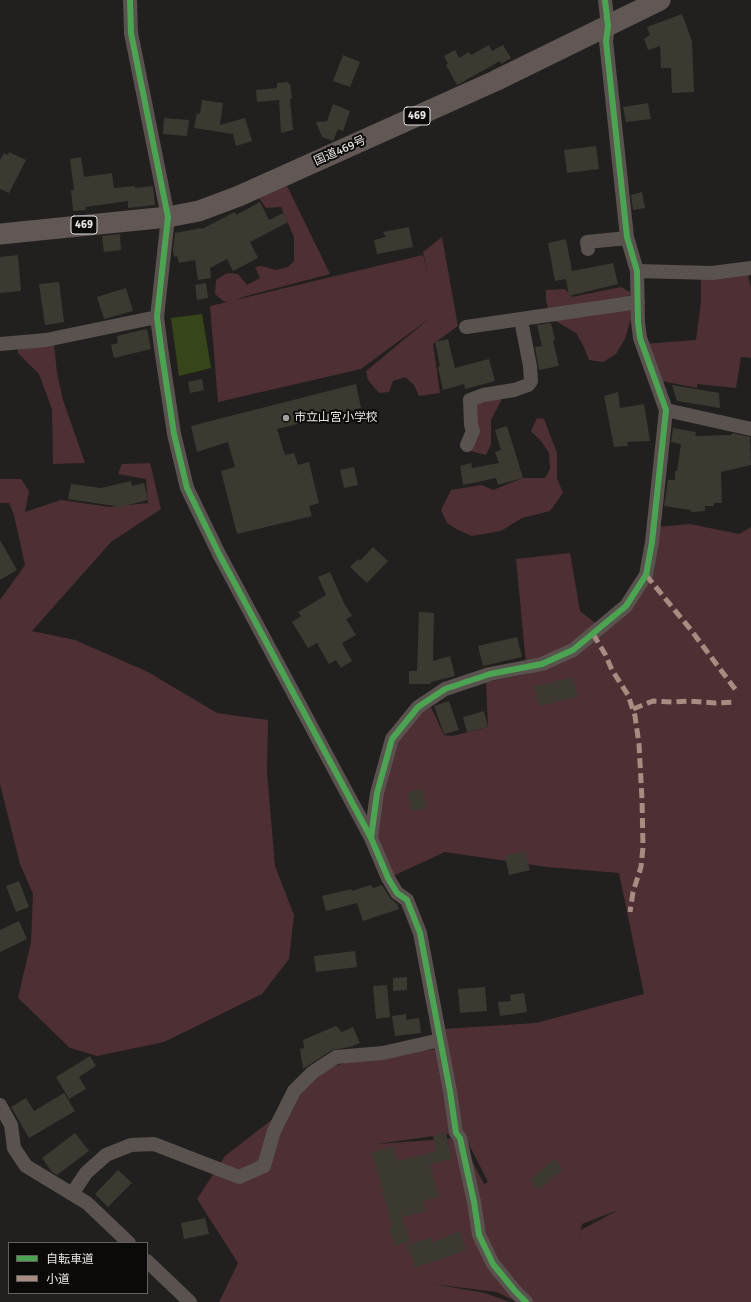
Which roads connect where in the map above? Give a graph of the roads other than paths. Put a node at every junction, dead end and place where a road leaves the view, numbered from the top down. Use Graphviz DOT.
graph roads {
  1 [pos="130,0"];
  2 [pos="605,0"];
  3 [pos="660,0"];
  4 [pos="608,26"];
  5 [pos="168,217"];
  6 [pos="0,234"];
  7 [pos="627,238"];
  8 [pos="588,249"];
  9 [pos="751,268"];
  10 [pos="637,271"];
  11 [pos="638,302"];
  12 [pos="157,317"];
  13 [pos="521,320"];
  14 [pos="466,327"];
  15 [pos="0,344"];
  16 [pos="666,410"];
  17 [pos="751,429"];
  18 [pos="467,445"];
  19 [pos="371,838"];
  20 [pos="440,1040"];
  21 [pos="0,1105"];
  22 [pos="72,1194"];
  23 [pos="127,1242"];
  24 [pos="148,1262"];
  25 [pos="190,1302"];
  26 [pos="526,1302"];
  1 -- 5 [label="street"];
  2 -- 4 [label="street"];
  3 -- 4 [label="highway, 国道469号 / 469"];
  4 -- 5 [label="highway, 国道469号 / 469"];
  4 -- 7 [label="street"];
  5 -- 6 [label="highway, 国道469号 / 469"];
  5 -- 12 [label="street"];
  7 -- 8 [label="street"];
  7 -- 10 [label="street"];
  9 -- 10 [label="street"];
  10 -- 11 [label="street"];
  11 -- 13 [label="street"];
  11 -- 16 [label="street"];
  12 -- 15 [label="street"];
  12 -- 19 [label="street"];
  13 -- 14 [label="street"];
  13 -- 18 [label="street"];
  16 -- 17 [label="street"];
  16 -- 19 [label="street"];
  19 -- 20 [label="street"];
  20 -- 22 [label="street"];
  20 -- 26 [label="street"];
  21 -- 22 [label="street"];
  22 -- 23 [label="street"];
  24 -- 25 [label="street"];
}
